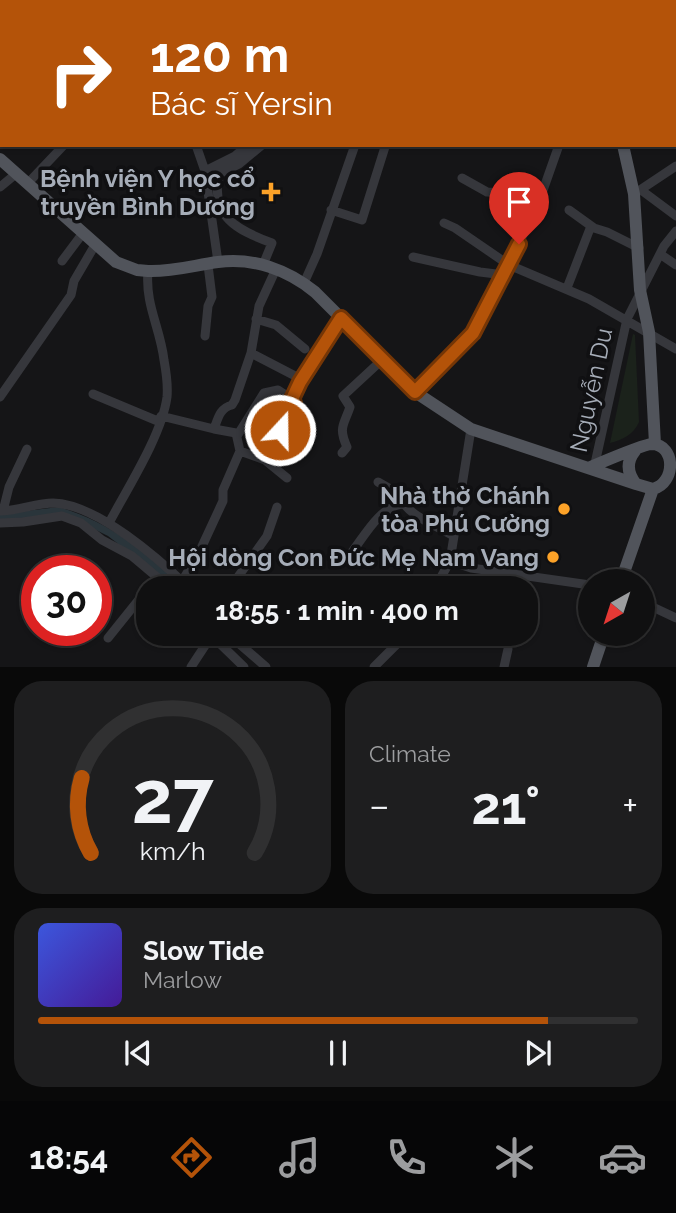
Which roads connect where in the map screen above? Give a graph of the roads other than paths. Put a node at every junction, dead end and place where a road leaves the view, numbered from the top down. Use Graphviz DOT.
graph roads {
  1 [pos="62,147"];
  2 [pos="197,147"];
  3 [pos="245,147"];
  4 [pos="260,147"];
  5 [pos="354,147"];
  6 [pos="385,147"];
  7 [pos="558,147"];
  8 [pos="624,147"];
  9 [pos="0,159"];
  10 [pos="676,166"];
  11 [pos="205,171"];
  12 [pos="17,173"];
  13 [pos="462,178"];
  14 [pos="29,183"];
  15 [pos="0,187"];
  16 [pos="638,192"];
  17 [pos="539,201"];
  18 [pos="331,210"];
  19 [pos="569,210"];
  20 [pos="676,216"];
  21 [pos="444,223"];
  22 [pos="591,226"];
  23 [pos="676,231"];
  24 [pos="83,233"];
  25 [pos="95,245"];
  26 [pos="639,248"];
  27 [pos="660,254"];
  28 [pos="413,257"];
  29 [pos="62,261"];
  30 [pos="213,263"];
  31 [pos="509,265"];
  32 [pos="676,265"];
  33 [pos="270,267"];
  34 [pos="148,271"];
  35 [pos="504,275"];
  36 [pos="304,283"];
  37 [pos="567,288"];
  38 [pos="640,290"];
  39 [pos="341,318"];
  40 [pos="256,319"];
  41 [pos="627,319"];
  42 [pos="649,332"];
  43 [pos="205,336"];
  44 [pos="305,349"];
  45 [pos="676,349"];
  46 [pos="251,353"];
  47 [pos="383,359"];
  48 [pos="302,379"];
  49 [pos="415,392"];
  50 [pos="93,394"];
  51 [pos="0,397"];
  52 [pos="293,401"];
  53 [pos="160,419"];
  54 [pos="214,429"];
  55 [pos="471,429"];
  56 [pos="237,436"];
  57 [pos="290,440"];
  58 [pos="655,444"];
  59 [pos="27,449"];
  60 [pos="281,450"];
  61 [pos="240,451"];
  62 [pos="635,451"];
  63 [pos="342,453"];
  64 [pos="674,458"];
  65 [pos="592,467"];
  66 [pos="674,476"];
  67 [pos="287,478"];
  68 [pos="378,482"];
  69 [pos="636,484"];
  70 [pos="653,489"];
  71 [pos="402,503"];
  72 [pos="277,507"];
  73 [pos="2,511"];
  74 [pos="0,523"];
  75 [pos="111,526"];
  76 [pos="452,535"];
  77 [pos="103,539"];
  78 [pos="352,552"];
  79 [pos="450,561"];
  80 [pos="625,569"];
  81 [pos="155,576"];
  82 [pos="176,576"];
  83 [pos="189,576"];
  84 [pos="239,576"];
  85 [pos="442,576"];
  86 [pos="578,583"];
  87 [pos="136,604"];
  88 [pos="655,607"];
  89 [pos="675,614"];
  90 [pos="112,633"];
  91 [pos="204,646"];
  92 [pos="223,646"];
  93 [pos="242,646"];
  94 [pos="395,646"];
  95 [pos="600,646"];
  96 [pos="508,649"];
  97 [pos="191,667"];
  98 [pos="244,667"];
  99 [pos="266,667"];
  100 [pos="374,667"];
  101 [pos="503,667"];
  102 [pos="593,667"];
  1 -- 14 [label="street"];
  2 -- 11 [label="street"];
  3 -- 11 [label="street"];
  4 -- 33 [label="street"];
  5 -- 18 [label="street"];
  6 -- 18 [label="street"];
  7 -- 17 [label="street"];
  8 -- 16 [label="main road"];
  9 -- 12 [label="main road"];
  10 -- 16 [label="street"];
  11 -- 30 [label="street"];
  12 -- 14 [label="main road"];
  12 -- 15 [label="street"];
  13 -- 17 [label="street"];
  14 -- 24 [label="main road"];
  16 -- 20 [label="street"];
  16 -- 26 [label="main road"];
  17 -- 31 [label="street"];
  18 -- 36 [label="street"];
  19 -- 22 [label="street"];
  21 -- 31 [label="street"];
  22 -- 26 [label="street"];
  22 -- 37 [label="street"];
  23 -- 27 [label="street, Nguyễn Du"];
  24 -- 25 [label="main road"];
  24 -- 29 [label="street"];
  25 -- 34 [label="main road"];
  25 -- 51 [label="street"];
  26 -- 38 [label="main road"];
  27 -- 32 [label="street"];
  27 -- 38 [label="street, Nguyễn Du"];
  28 -- 35 [label="street"];
  30 -- 33 [label="main road"];
  30 -- 34 [label="main road"];
  30 -- 43 [label="street"];
  31 -- 35 [label="street"];
  31 -- 37 [label="street"];
  33 -- 36 [label="main road"];
  33 -- 40 [label="street"];
  34 -- 53 [label="street"];
  35 -- 49 [label="street"];
  36 -- 39 [label="main road"];
  37 -- 41 [label="street"];
  38 -- 41 [label="street, Nguyễn Du"];
  38 -- 42 [label="main road"];
  39 -- 47 [label="main road"];
  39 -- 48 [label="street"];
  40 -- 44 [label="street"];
  40 -- 46 [label="street"];
  41 -- 42 [label="street"];
  41 -- 65 [label="street, Nguyễn Du"];
  42 -- 45 [label="street"];
  42 -- 58 [label="main road"];
  46 -- 48 [label="street"];
  46 -- 54 [label="street"];
  47 -- 49 [label="main road"];
  47 -- 63 [label="street"];
  48 -- 52 [label="street"];
  49 -- 55 [label="main road"];
  50 -- 53 [label="street"];
  52 -- 56 [label="street"];
  52 -- 57 [label="street"];
  52 -- 57 [label="street"];
  53 -- 54 [label="street"];
  53 -- 75 [label="street"];
  54 -- 56 [label="street"];
  55 -- 65 [label="main road"];
  55 -- 76 [label="street"];
  56 -- 61 [label="street"];
  57 -- 60 [label="street"];
  58 -- 62 [label="main road"];
  58 -- 64 [label="main road"];
  59 -- 73 [label="street"];
  61 -- 67 [label="street"];
  61 -- 83 [label="street"];
  62 -- 65 [label="main road"];
  62 -- 69 [label="main road"];
  64 -- 66 [label="main road"];
  65 -- 69 [label="main road"];
  66 -- 70 [label="main road"];
  68 -- 71 [label="street"];
  69 -- 70 [label="main road"];
  70 -- 80 [label="main road"];
  71 -- 76 [label="street"];
  71 -- 78 [label="street"];
  72 -- 84 [label="street"];
  73 -- 75 [label="street"];
  74 -- 77 [label="street"];
  75 -- 77 [label="street"];
  75 -- 82 [label="street"];
  76 -- 79 [label="street"];
  77 -- 81 [label="street"];
  79 -- 85 [label="street"];
  79 -- 86 [label="street"];
  87 -- 90 [label="street"];
  88 -- 89 [label="street"];
  91 -- 97 [label="street"];
  92 -- 98 [label="street"];
  93 -- 99 [label="street"];
  94 -- 100 [label="street"];
  95 -- 102 [label="main road"];
  96 -- 101 [label="street"];
}
